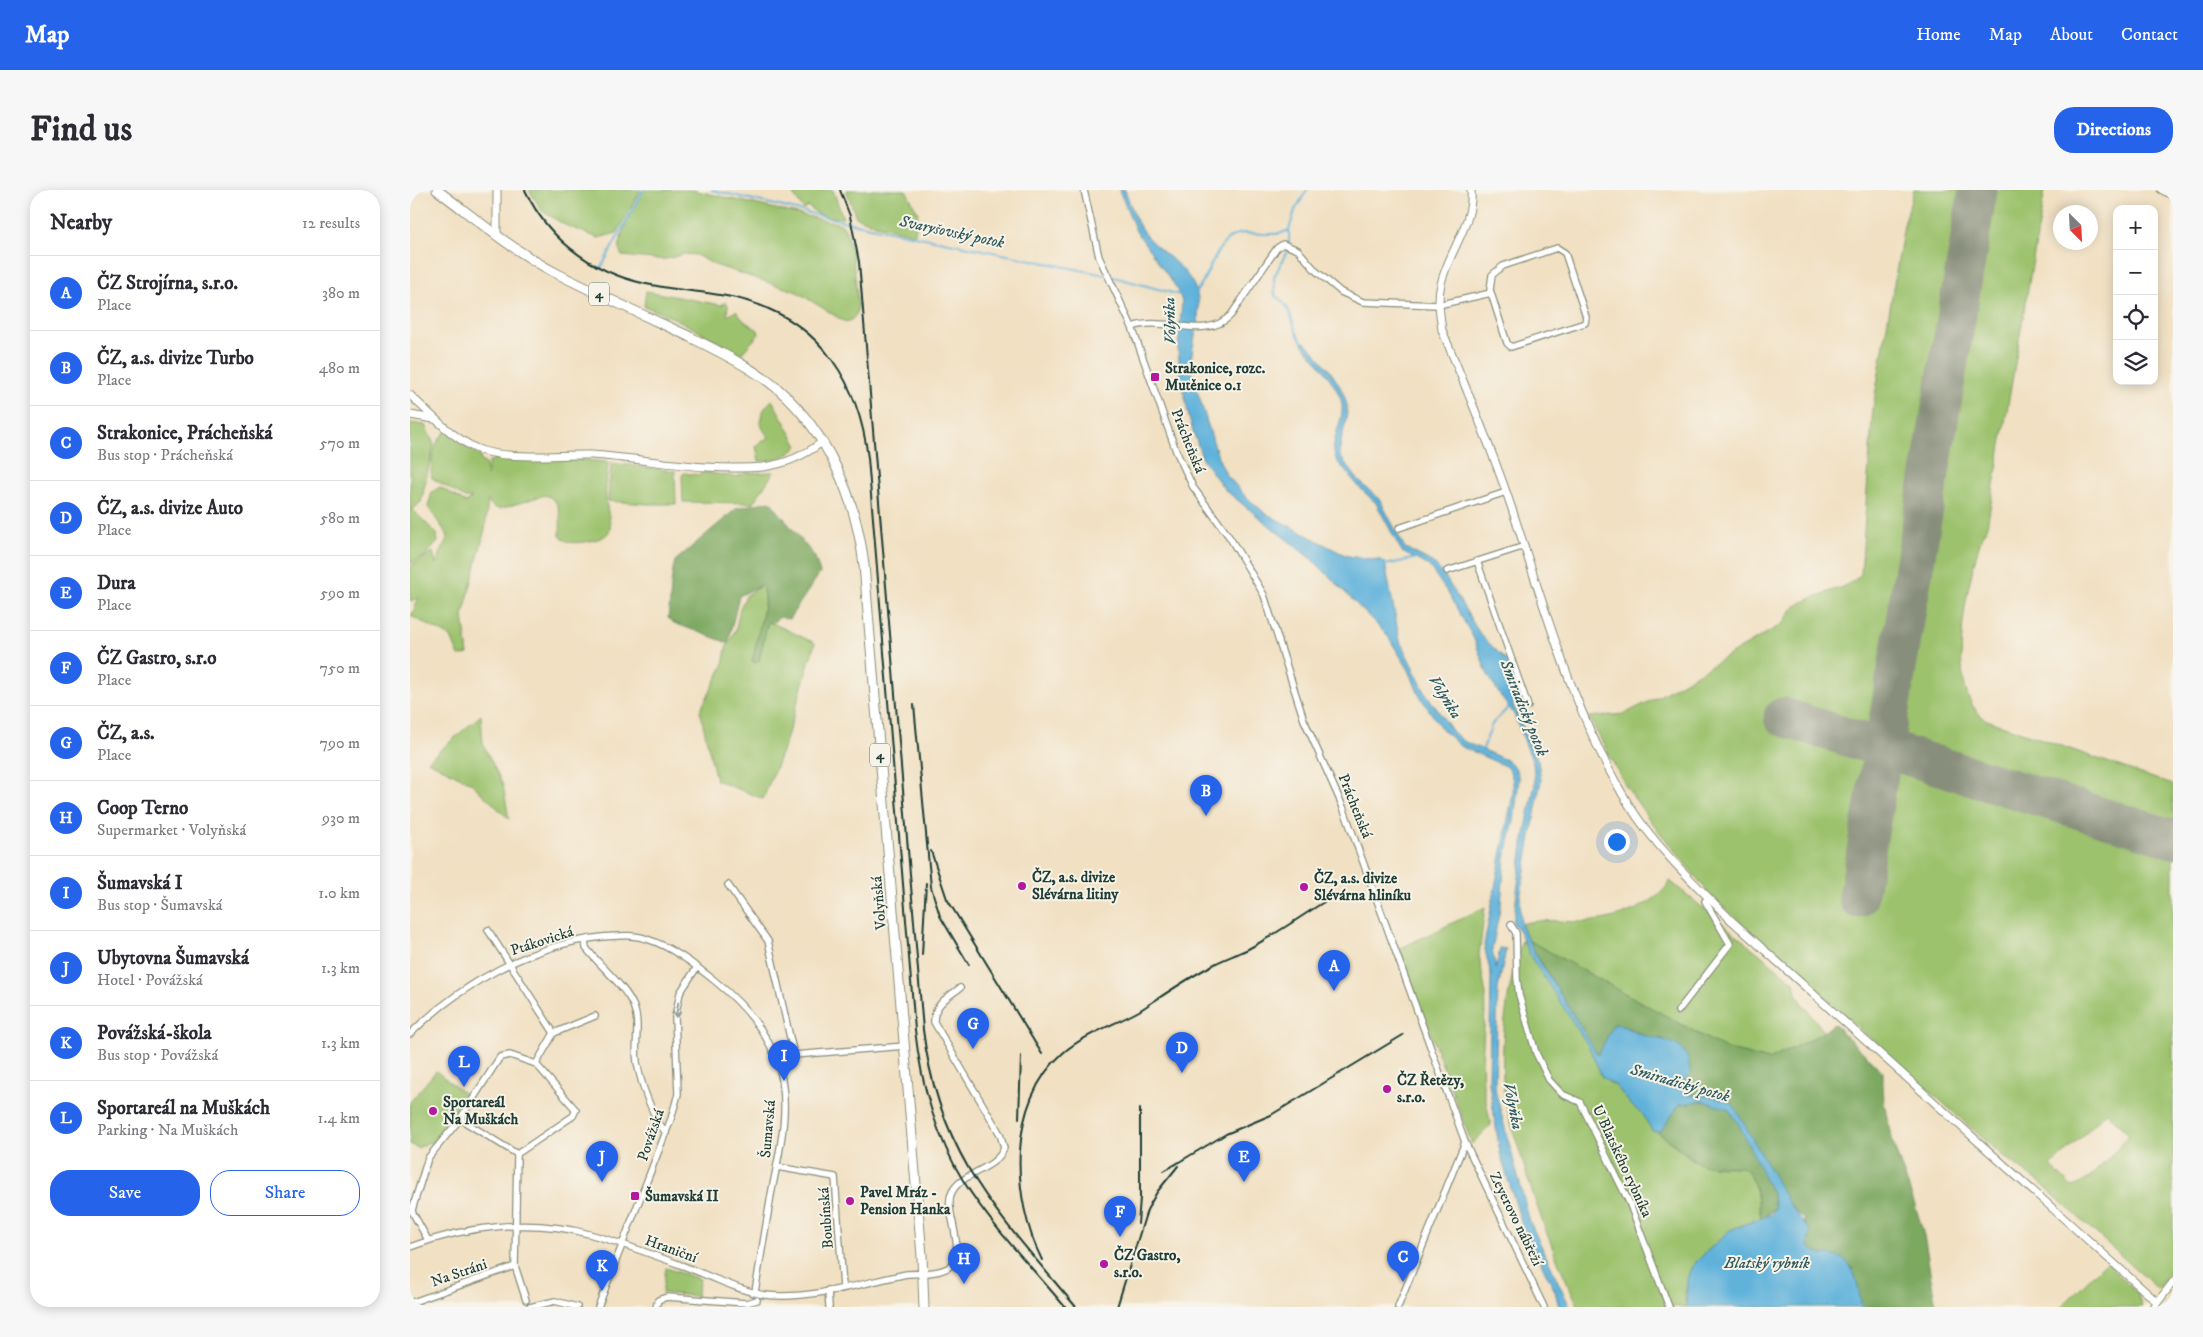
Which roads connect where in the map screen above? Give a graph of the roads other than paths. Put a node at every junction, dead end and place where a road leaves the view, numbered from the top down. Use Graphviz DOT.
graph roads {
  1 [pos="437,190"];
  2 [pos="497,190"];
  3 [pos="1084,190"];
  4 [pos="1471,190"];
  5 [pos="2160,190"];
  6 [pos="2173,196"];
  7 [pos="497,234"];
  8 [pos="1491,293"];
  9 [pos="1438,305"];
  10 [pos="1132,327"];
  11 [pos="410,395"];
  12 [pos="410,415"];
  13 [pos="435,419"];
  14 [pos="822,442"];
  15 [pos="1506,492"];
  16 [pos="1399,528"];
  17 [pos="1525,546"];
  18 [pos="1477,561"];
  19 [pos="1447,571"];
  20 [pos="1528,706"];
  21 [pos="728,885"];
  22 [pos="1709,898"];
  23 [pos="1512,925"];
  24 [pos="488,930"];
  25 [pos="585,940"];
  26 [pos="511,964"];
  27 [pos="697,967"];
  28 [pos="960,988"];
  29 [pos="1678,1011"];
  30 [pos="595,1016"];
  31 [pos="410,1034"];
  32 [pos="554,1034"];
  33 [pos="905,1046"];
  34 [pos="794,1055"];
  35 [pos="536,1064"];
  36 [pos="778,1064"];
  37 [pos="460,1119"];
  38 [pos="666,1133"];
  39 [pos="1465,1142"];
  40 [pos="517,1154"];
  41 [pos="777,1167"];
  42 [pos="413,1197"];
  43 [pos="411,1209"];
  44 [pos="516,1226"];
  45 [pos="428,1240"];
  46 [pos="623,1245"];
  47 [pos="410,1247"];
  48 [pos="515,1266"];
  49 [pos="924,1274"];
  50 [pos="2173,1282"];
  51 [pos="843,1287"];
  52 [pos="828,1290"];
  53 [pos="757,1298"];
  54 [pos="417,1300"];
  55 [pos="526,1300"];
  56 [pos="410,1303"];
  57 [pos="2156,1304"];
  58 [pos="420,1307"];
  59 [pos="530,1307"];
  60 [pos="577,1307"];
  61 [pos="598,1307"];
  62 [pos="656,1307"];
  63 [pos="829,1307"];
  64 [pos="924,1307"];
  65 [pos="1398,1307"];
  66 [pos="1544,1307"];
  67 [pos="1669,1307"];
  1 -- 7 [label="main road, 4"];
  2 -- 7 [label="street"];
  3 -- 10 [label="street, Prácheňská"];
  4 -- 9 [label="street"];
  5 -- 6 [label="street"];
  7 -- 14 [label="main road, 4"];
  8 -- 8 [label="street"];
  8 -- 9 [label="street"];
  9 -- 10 [label="street"];
  9 -- 15 [label="street"];
  10 -- 39 [label="street, Prácheňská"];
  11 -- 13 [label="street"];
  12 -- 13 [label="street"];
  13 -- 14 [label="street"];
  14 -- 33 [label="main road, Volyňská / 4"];
  15 -- 16 [label="street"];
  15 -- 17 [label="street"];
  17 -- 18 [label="street"];
  17 -- 22 [label="street"];
  18 -- 19 [label="street"];
  18 -- 20 [label="street"];
  21 -- 34 [label="street"];
  22 -- 29 [label="street"];
  22 -- 57 [label="street"];
  23 -- 67 [label="street, U Blatského rybníka"];
  24 -- 26 [label="street"];
  25 -- 26 [label="street, Ptákovická"];
  25 -- 27 [label="street, Ptákovická"];
  25 -- 38 [label="street"];
  26 -- 31 [label="street, Ptákovická"];
  26 -- 32 [label="street"];
  27 -- 36 [label="street, Šumavská"];
  27 -- 38 [label="street, Povážská, one-way"];
  28 -- 49 [label="street, Hraniční"];
  30 -- 32 [label="street"];
  32 -- 35 [label="street"];
  33 -- 34 [label="street"];
  33 -- 49 [label="main road, Volyňská / 4"];
  34 -- 36 [label="street"];
  35 -- 37 [label="street"];
  35 -- 40 [label="street"];
  36 -- 41 [label="street, Šumavská"];
  37 -- 40 [label="street"];
  37 -- 42 [label="street"];
  38 -- 46 [label="street, Povážská"];
  39 -- 65 [label="street"];
  39 -- 66 [label="street, Zeyerovo nábřeží"];
  40 -- 44 [label="street"];
  41 -- 51 [label="street, Boubínská"];
  41 -- 53 [label="street, Šumavská"];
  42 -- 43 [label="street"];
  43 -- 45 [label="street"];
  44 -- 45 [label="street, Hraniční"];
  44 -- 46 [label="street, Hraniční"];
  44 -- 48 [label="street"];
  45 -- 47 [label="street, Hraniční"];
  46 -- 53 [label="street, Hraniční"];
  46 -- 61 [label="street, Povážská"];
  48 -- 54 [label="street, Na Stráni"];
  48 -- 55 [label="street"];
  49 -- 51 [label="street, Hraniční"];
  49 -- 64 [label="main road, Volyňská / 4"];
  50 -- 57 [label="street"];
  51 -- 52 [label="street, Hraniční"];
  52 -- 53 [label="street, Hraniční"];
  52 -- 63 [label="street"];
  53 -- 62 [label="street, Hraniční"];
  54 -- 56 [label="street, Na Stráni"];
  54 -- 58 [label="street"];
  59 -- 60 [label="street"];
}
